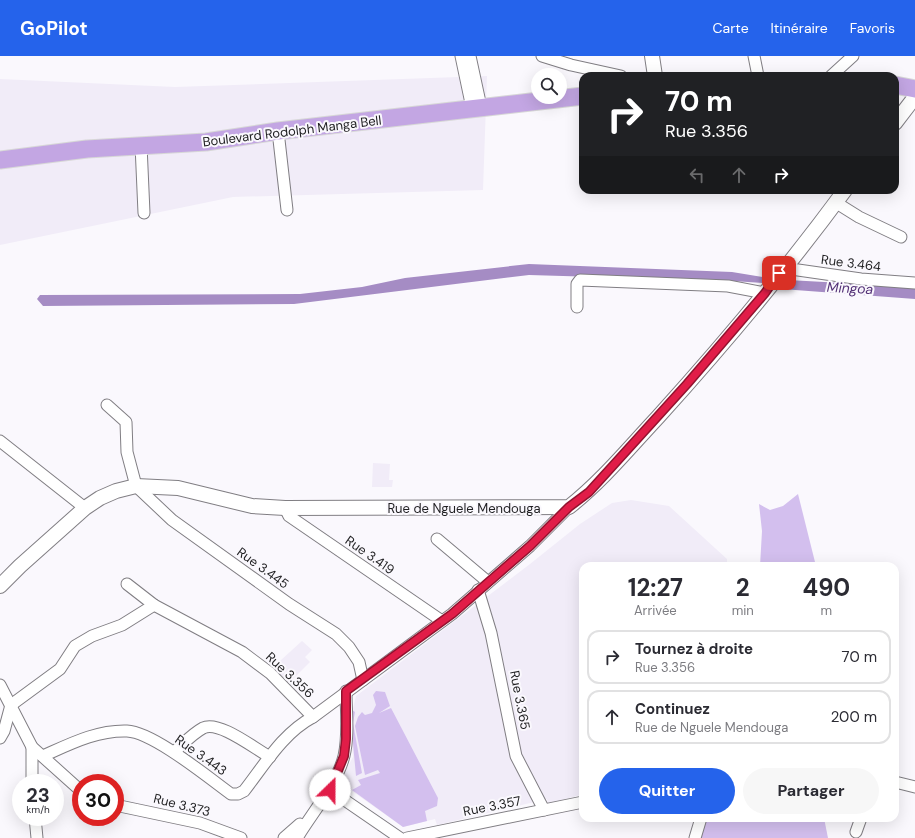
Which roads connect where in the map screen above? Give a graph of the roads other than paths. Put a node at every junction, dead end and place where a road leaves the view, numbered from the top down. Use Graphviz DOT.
graph roads {
  1 [pos="461,56"];
  2 [pos="470,56"];
  3 [pos="542,56"];
  4 [pos="652,56"];
  5 [pos="754,56"];
  6 [pos="853,56"];
  7 [pos="603,72"];
  8 [pos="654,72"];
  9 [pos="757,72"];
  10 [pos="835,72"];
  11 [pos="899,86"];
  12 [pos="915,89"];
  13 [pos="579,96"];
  14 [pos="915,97"];
  15 [pos="476,108"];
  16 [pos="899,118"];
  17 [pos="278,131"];
  18 [pos="141,145"];
  19 [pos="0,160"];
  20 [pos="841,194"];
  21 [pos="835,202"];
  22 [pos="287,210"];
  23 [pos="144,213"];
  24 [pos="901,237"];
  25 [pos="782,271"];
  26 [pos="915,283"];
  27 [pos="767,290"];
  28 [pos="577,307"];
  29 [pos="107,405"];
  30 [pos="0,441"];
  31 [pos="136,486"];
  32 [pos="569,507"];
  33 [pos="85,508"];
  34 [pos="285,508"];
  35 [pos="436,539"];
  36 [pos="488,582"];
  37 [pos="127,584"];
  38 [pos="0,586"];
  39 [pos="478,590"];
  40 [pos="154,605"];
  41 [pos="442,621"];
  42 [pos="363,680"];
  43 [pos="0,685"];
  44 [pos="346,691"];
  45 [pos="11,705"];
  46 [pos="313,717"];
  47 [pos="0,738"];
  48 [pos="32,747"];
  49 [pos="174,752"];
  50 [pos="43,756"];
  51 [pos="270,757"];
  52 [pos="32,774"];
  53 [pos="72,783"];
  54 [pos="899,783"];
  55 [pos="915,787"];
  56 [pos="330,790"];
  57 [pos="579,803"];
  58 [pos="124,807"];
  59 [pos="316,807"];
  60 [pos="544,810"];
  61 [pos="700,822"];
  62 [pos="860,822"];
  63 [pos="36,826"];
  64 [pos="856,832"];
  65 [pos="37,838"];
  66 [pos="241,838"];
  67 [pos="284,838"];
  68 [pos="297,838"];
  69 [pos="400,838"];
  70 [pos="407,838"];
  71 [pos="695,838"];
  1 -- 15 [label="street"];
  2 -- 15 [label="street"];
  3 -- 7 [label="street"];
  4 -- 8 [label="street"];
  5 -- 9 [label="street"];
  6 -- 10 [label="street"];
  11 -- 12 [label="main road"];
  13 -- 15 [label="main road, Boulevard Rodolph Manga Bell"];
  14 -- 16 [label="street"];
  15 -- 17 [label="main road, Boulevard Rodolph Manga Bell"];
  17 -- 18 [label="main road, Boulevard Rodolph Manga Bell"];
  17 -- 22 [label="street"];
  18 -- 19 [label="main road, Boulevard Rodolph Manga Bell"];
  18 -- 23 [label="street"];
  20 -- 21 [label="street"];
  21 -- 24 [label="street"];
  21 -- 25 [label="street"];
  25 -- 26 [label="street, Rue 3.464"];
  25 -- 27 [label="street"];
  27 -- 28 [label="street"];
  27 -- 32 [label="street"];
  29 -- 31 [label="street"];
  30 -- 33 [label="street"];
  31 -- 33 [label="street, Rue de Nguele Mendouga"];
  31 -- 34 [label="street, Rue de Nguele Mendouga"];
  31 -- 42 [label="street, Rue 3.445"];
  32 -- 34 [label="street, Rue de Nguele Mendouga"];
  32 -- 36 [label="street, Rue 3.356"];
  33 -- 38 [label="street, Rue de Nguele Mendouga"];
  34 -- 41 [label="street, Rue 3.419"];
  35 -- 36 [label="street"];
  36 -- 39 [label="street, Rue 3.356"];
  37 -- 40 [label="street, Rue 3.356"];
  39 -- 41 [label="street, Rue 3.356"];
  39 -- 60 [label="street, Rue 3.365"];
  40 -- 45 [label="street"];
  40 -- 46 [label="street, Rue 3.356"];
  41 -- 42 [label="street, Rue 3.356"];
  42 -- 44 [label="street, Rue 3.356"];
  43 -- 45 [label="street"];
  44 -- 46 [label="street, Rue 3.356"];
  44 -- 56 [label="street"];
  45 -- 47 [label="street"];
  45 -- 48 [label="street"];
  46 -- 51 [label="street, Rue 3.443"];
  48 -- 50 [label="street"];
  48 -- 52 [label="street"];
  49 -- 50 [label="street, Rue 3.443"];
  49 -- 51 [label="street"];
  49 -- 51 [label="street, Rue 3.443"];
  50 -- 53 [label="street"];
  54 -- 55 [label="street"];
  56 -- 59 [label="street"];
  56 -- 69 [label="street"];
  57 -- 60 [label="street, Rue 3.357"];
  58 -- 66 [label="street, Rue 3.373"];
  59 -- 67 [label="street"];
  59 -- 68 [label="street"];
  60 -- 70 [label="street, Rue 3.357"];
  61 -- 71 [label="street"];
  62 -- 64 [label="street"];
  63 -- 65 [label="street"];
}
